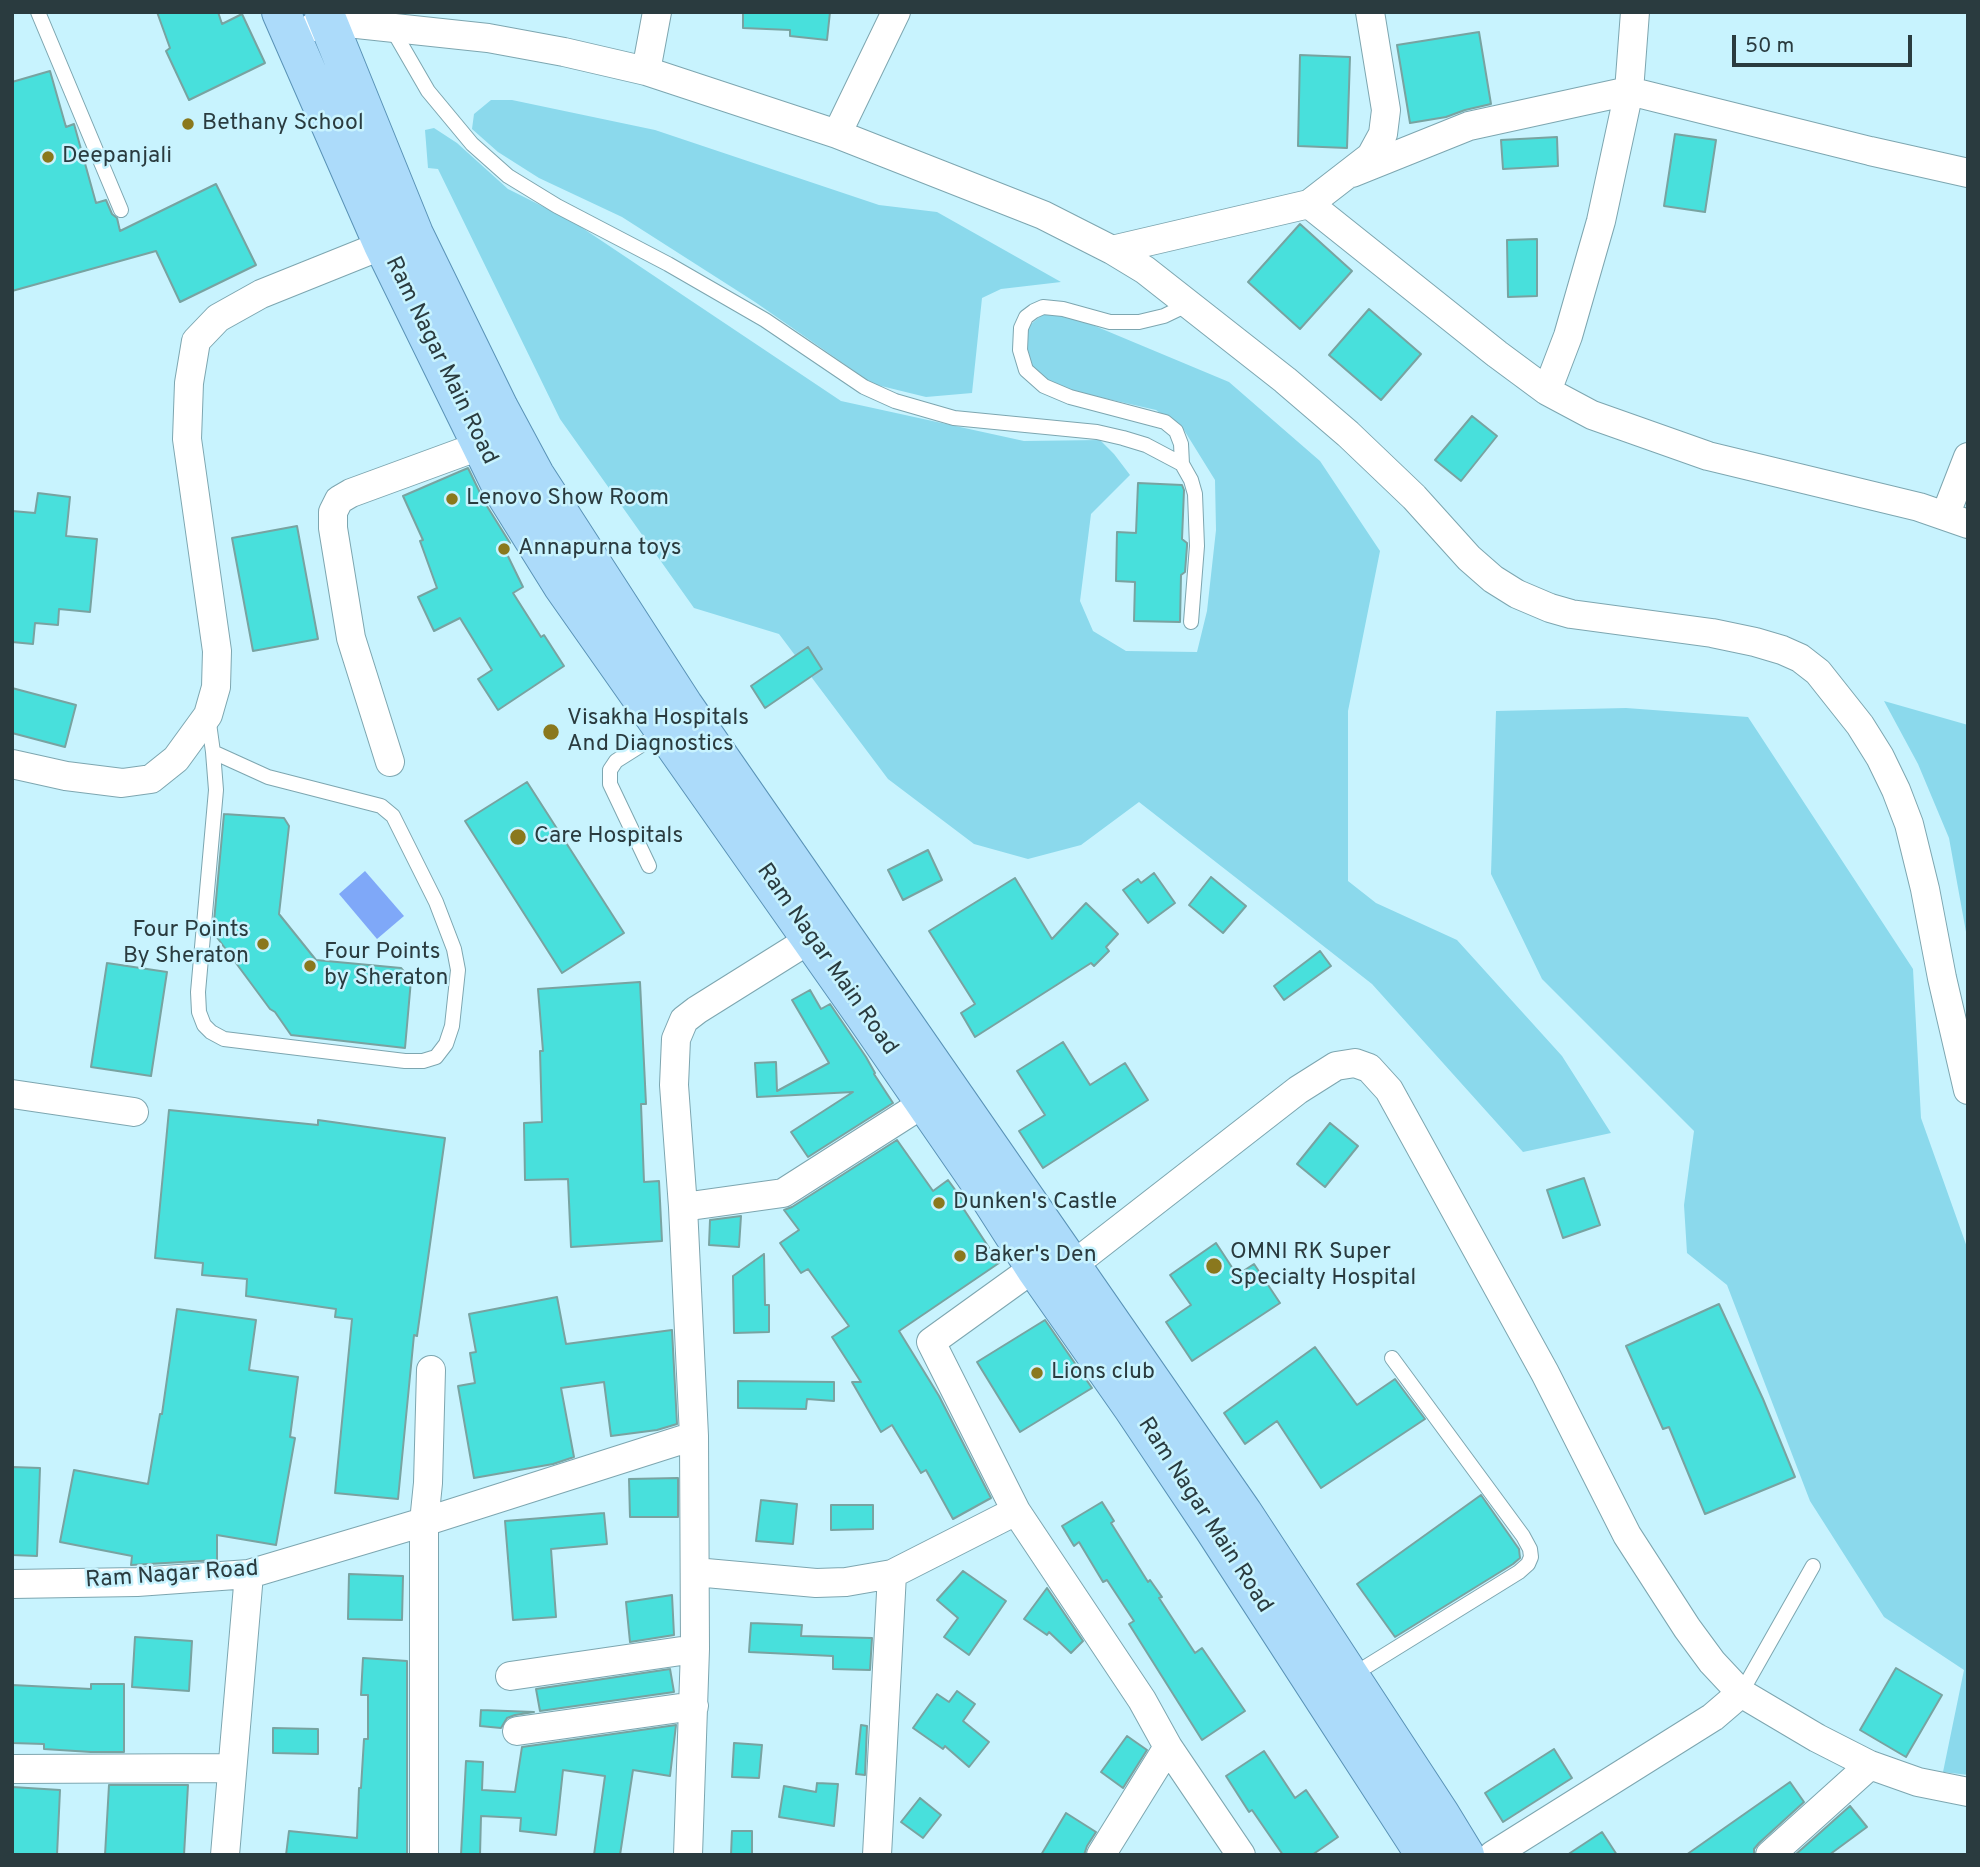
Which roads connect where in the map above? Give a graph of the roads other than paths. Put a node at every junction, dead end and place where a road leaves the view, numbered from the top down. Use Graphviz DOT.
graph roads {
  1 [pos="38,12"];
  2 [pos="657,12"];
  3 [pos="896,12"];
  4 [pos="1370,12"];
  5 [pos="1635,12"];
  6 [pos="327,18"];
  7 [pos="285,22"];
  8 [pos="391,26"];
  9 [pos="646,71"];
  10 [pos="1629,91"];
  11 [pos="836,134"];
  12 [pos="1352,173"];
  13 [pos="1968,173"];
  14 [pos="1309,204"];
  15 [pos="121,210"];
  16 [pos="383,245"];
  17 [pos="1112,250"];
  18 [pos="1189,304"];
  19 [pos="1547,391"];
  20 [pos="482,445"];
  21 [pos="1968,457"];
  22 [pos="1182,464"];
  23 [pos="1956,520"];
  24 [pos="1191,622"];
  25 [pos="208,715"];
  26 [pos="664,731"];
  27 [pos="213,752"];
  28 [pos="390,762"];
  29 [pos="12,764"];
  30 [pos="649,866"];
  31 [pos="823,931"];
  32 [pos="1968,1090"];
  33 [pos="12,1094"];
  34 [pos="924,1102"];
  35 [pos="134,1112"];
  36 [pos="683,1207"];
  37 [pos="1054,1267"];
  38 [pos="1392,1358"];
  39 [pos="431,1370"];
  40 [pos="694,1436"];
  41 [pos="1016,1511"];
  42 [pos="424,1522"];
  43 [pos="1813,1566"];
  44 [pos="695,1572"];
  45 [pos="249,1574"];
  46 [pos="892,1574"];
  47 [pos="12,1584"];
  48 [pos="695,1649"];
  49 [pos="510,1676"];
  50 [pos="1350,1677"];
  51 [pos="1741,1693"];
  52 [pos="694,1706"];
  53 [pos="517,1731"];
  54 [pos="1168,1747"];
  55 [pos="1870,1765"];
  56 [pos="232,1768"];
  57 [pos="12,1769"];
  58 [pos="1968,1792"];
  59 [pos="879,1854"];
  60 [pos="225,1855"];
  61 [pos="424,1855"];
  62 [pos="688,1855"];
  63 [pos="1101,1855"];
  64 [pos="1241,1855"];
  65 [pos="1425,1855"];
  66 [pos="1465,1855"];
  67 [pos="1493,1855"];
  68 [pos="1770,1855"];
  1 -- 15 [label="lane"];
  2 -- 9 [label="street"];
  3 -- 11 [label="street"];
  4 -- 12 [label="street"];
  5 -- 10 [label="street"];
  6 -- 7 [label="street"];
  6 -- 8 [label="street"];
  6 -- 31 [label="main road"];
  7 -- 16 [label="main road, Ram Nagar Main Road"];
  8 -- 9 [label="street"];
  8 -- 22 [label="lane"];
  9 -- 11 [label="street"];
  10 -- 12 [label="street"];
  10 -- 13 [label="street"];
  10 -- 19 [label="street"];
  11 -- 17 [label="street"];
  12 -- 14 [label="street"];
  14 -- 17 [label="street"];
  14 -- 19 [label="street"];
  16 -- 20 [label="main road, Ram Nagar Main Road"];
  16 -- 25 [label="street"];
  17 -- 18 [label="street"];
  18 -- 22 [label="lane"];
  18 -- 32 [label="street"];
  19 -- 23 [label="street"];
  20 -- 26 [label="main road, Ram Nagar Main Road"];
  20 -- 28 [label="street"];
  21 -- 23 [label="street"];
  22 -- 24 [label="lane"];
  25 -- 27 [label="lane"];
  25 -- 29 [label="street"];
  26 -- 30 [label="lane"];
  26 -- 31 [label="main road, Ram Nagar Main Road"];
  27 -- 27 [label="lane"];
  31 -- 34 [label="main road, Ram Nagar Main Road"];
  31 -- 36 [label="street"];
  31 -- 37 [label="main road"];
  33 -- 35 [label="street"];
  34 -- 36 [label="street"];
  34 -- 37 [label="main road, Ram Nagar Main Road"];
  36 -- 40 [label="street"];
  37 -- 41 [label="street"];
  37 -- 50 [label="main road"];
  37 -- 51 [label="street"];
  37 -- 65 [label="main road, Ram Nagar Main Road"];
  38 -- 50 [label="lane"];
  39 -- 42 [label="street"];
  40 -- 42 [label="street, Ram Nagar Road"];
  40 -- 44 [label="street"];
  41 -- 46 [label="street"];
  41 -- 54 [label="street"];
  42 -- 45 [label="street, Ram Nagar Road"];
  42 -- 61 [label="street"];
  43 -- 51 [label="lane"];
  44 -- 46 [label="street"];
  44 -- 48 [label="street"];
  45 -- 47 [label="street, Ram Nagar Road"];
  45 -- 56 [label="street"];
  46 -- 59 [label="street"];
  48 -- 49 [label="street"];
  48 -- 52 [label="street"];
  50 -- 66 [label="main road"];
  51 -- 55 [label="street"];
  51 -- 67 [label="street"];
  52 -- 53 [label="street"];
  52 -- 62 [label="street"];
  54 -- 63 [label="street"];
  54 -- 64 [label="street"];
  55 -- 58 [label="street"];
  55 -- 68 [label="street"];
  56 -- 57 [label="street"];
  56 -- 60 [label="street"];
}
